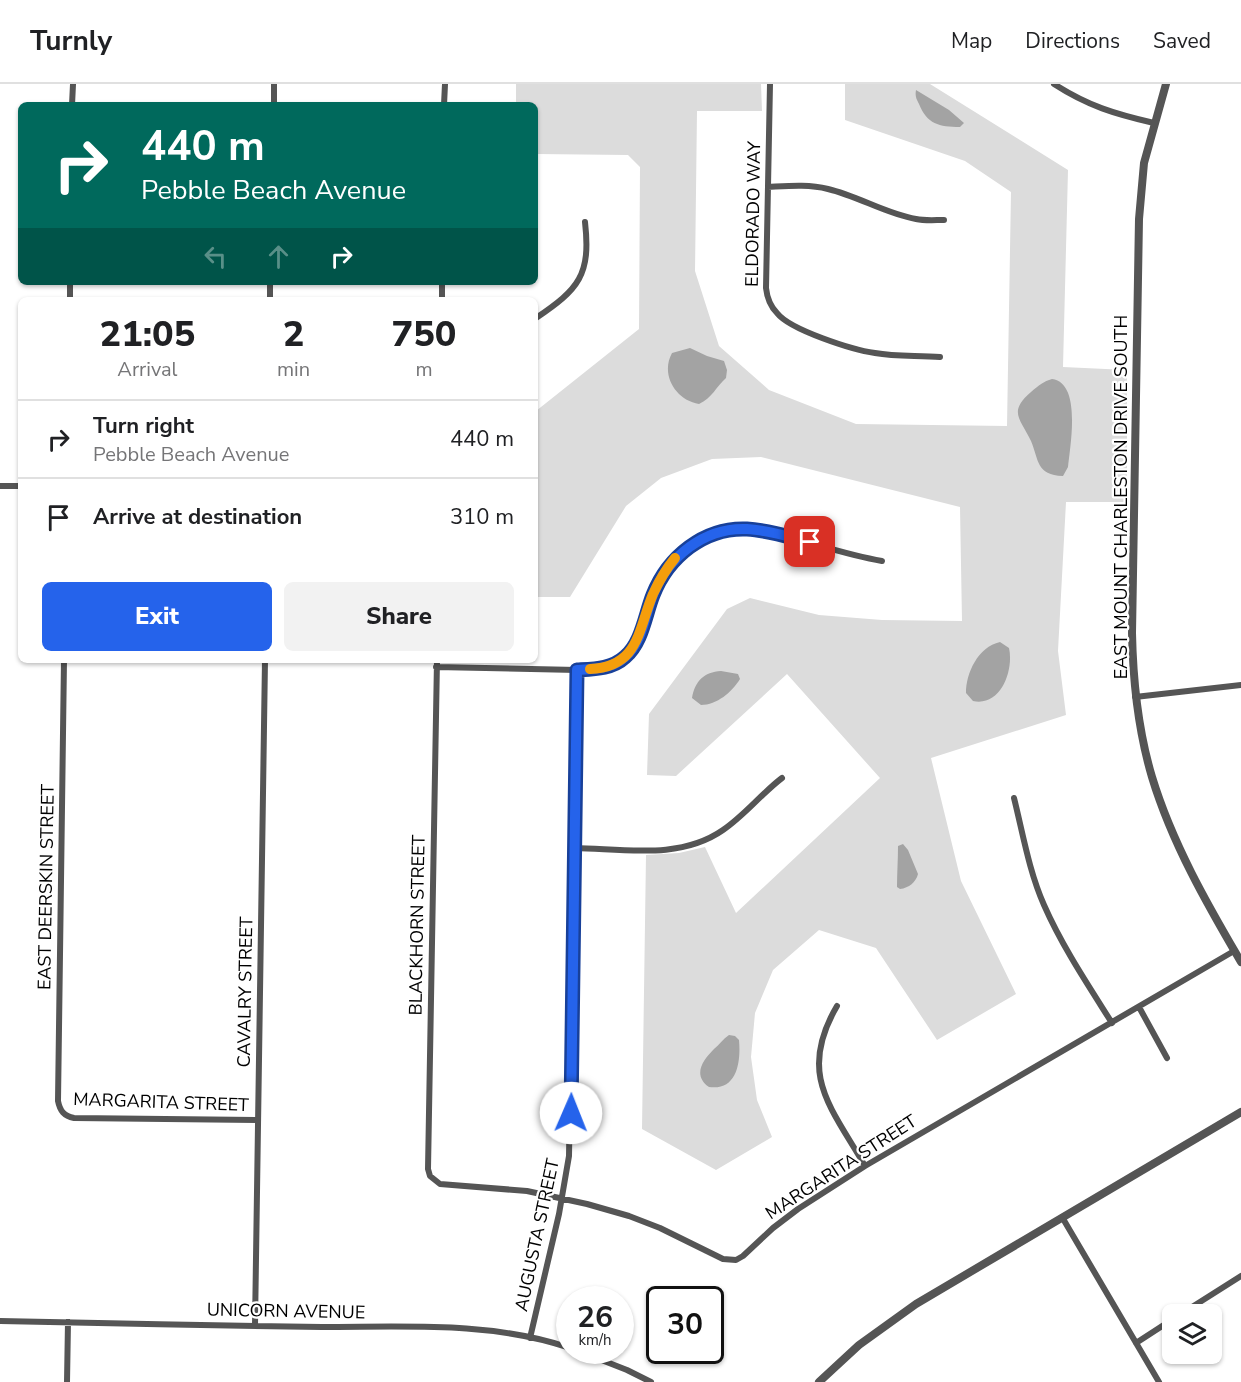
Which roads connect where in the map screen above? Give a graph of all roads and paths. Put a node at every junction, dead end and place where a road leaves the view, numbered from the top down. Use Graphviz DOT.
graph roads {
  1 [pos="73,84"];
  2 [pos="274,84"];
  3 [pos="445,84"];
  4 [pos="770,84"];
  5 [pos="1054,84"];
  6 [pos="1166,84"];
  7 [pos="72,102"];
  8 [pos="274,102"];
  9 [pos="444,102"];
  10 [pos="1154,123"];
  11 [pos="768,187"];
  12 [pos="944,220"];
  13 [pos="585,222"];
  14 [pos="538,317"];
  15 [pos="940,357"];
  16 [pos="0,486"];
  17 [pos="18,486"];
  18 [pos="882,561"];
  19 [pos="64,663"];
  20 [pos="265,663"];
  21 [pos="436,664"];
  22 [pos="577,670"];
  23 [pos="1241,685"];
  24 [pos="1135,697"];
  25 [pos="782,778"];
  26 [pos="1014,798"];
  27 [pos="575,848"];
  28 [pos="1234,951"];
  29 [pos="1241,962"];
  30 [pos="837,1006"];
  31 [pos="1139,1007"];
  32 [pos="1112,1023"];
  33 [pos="1167,1058"];
  34 [pos="1241,1112"];
  35 [pos="63,1114"];
  36 [pos="258,1120"];
  37 [pos="866,1166"];
  38 [pos="440,1184"];
  39 [pos="563,1198"];
  40 [pos="1062,1217"];
  41 [pos="1241,1276"];
  42 [pos="1197,1304"];
  43 [pos="0,1321"];
  44 [pos="68,1322"];
  45 [pos="255,1325"];
  46 [pos="1162,1326"];
  47 [pos="530,1338"];
  48 [pos="1136,1342"];
  49 [pos="556,1344"];
  50 [pos="612,1364"];
  51 [pos="67,1382"];
  52 [pos="651,1382"];
  53 [pos="819,1382"];
  54 [pos="1159,1382"];
  1 -- 7 [label="street"];
  2 -- 8 [label="street"];
  3 -- 9 [label="street"];
  4 -- 11 [label="street, ELDORADO WAY"];
  5 -- 10 [label="street"];
  6 -- 10 [label="street, EAST MOUNT CHARLESTON DRIVE SOUTH"];
  10 -- 24 [label="street, EAST MOUNT CHARLESTON DRIVE SOUTH"];
  11 -- 12 [label="street"];
  11 -- 15 [label="street, ELDORADO WAY"];
  13 -- 14 [label="street"];
  16 -- 17 [label="street"];
  18 -- 22 [label="street"];
  19 -- 35 [label="street, EAST DEERSKIN STREET"];
  20 -- 36 [label="street, CAVALRY STREET"];
  21 -- 22 [label="street"];
  21 -- 38 [label="street, BLACKHORN STREET"];
  22 -- 27 [label="street, AUGUSTA STREET"];
  23 -- 24 [label="street"];
  24 -- 28 [label="street, EAST MOUNT CHARLESTON DRIVE SOUTH"];
  25 -- 27 [label="street"];
  26 -- 32 [label="street"];
  27 -- 39 [label="street, AUGUSTA STREET"];
  28 -- 29 [label="street, EAST MOUNT CHARLESTON DRIVE SOUTH"];
  28 -- 31 [label="street, MARGARITA STREET"];
  30 -- 37 [label="street"];
  31 -- 32 [label="street, MARGARITA STREET"];
  31 -- 33 [label="street"];
  32 -- 37 [label="street, MARGARITA STREET"];
  34 -- 40 [label="street"];
  35 -- 36 [label="street, MARGARITA STREET"];
  36 -- 45 [label="street, CAVALRY STREET"];
  37 -- 39 [label="street, MARGARITA STREET"];
  38 -- 39 [label="street, MARGARITA STREET"];
  39 -- 47 [label="street, AUGUSTA STREET"];
  40 -- 48 [label="street"];
  40 -- 53 [label="street"];
  41 -- 42 [label="street"];
  43 -- 44 [label="street, UNICORN AVENUE"];
  44 -- 45 [label="street, UNICORN AVENUE"];
  44 -- 51 [label="street"];
  45 -- 47 [label="street, UNICORN AVENUE"];
  46 -- 48 [label="street"];
  47 -- 49 [label="street, UNICORN AVENUE"];
  48 -- 54 [label="street"];
  50 -- 52 [label="street"];
}
